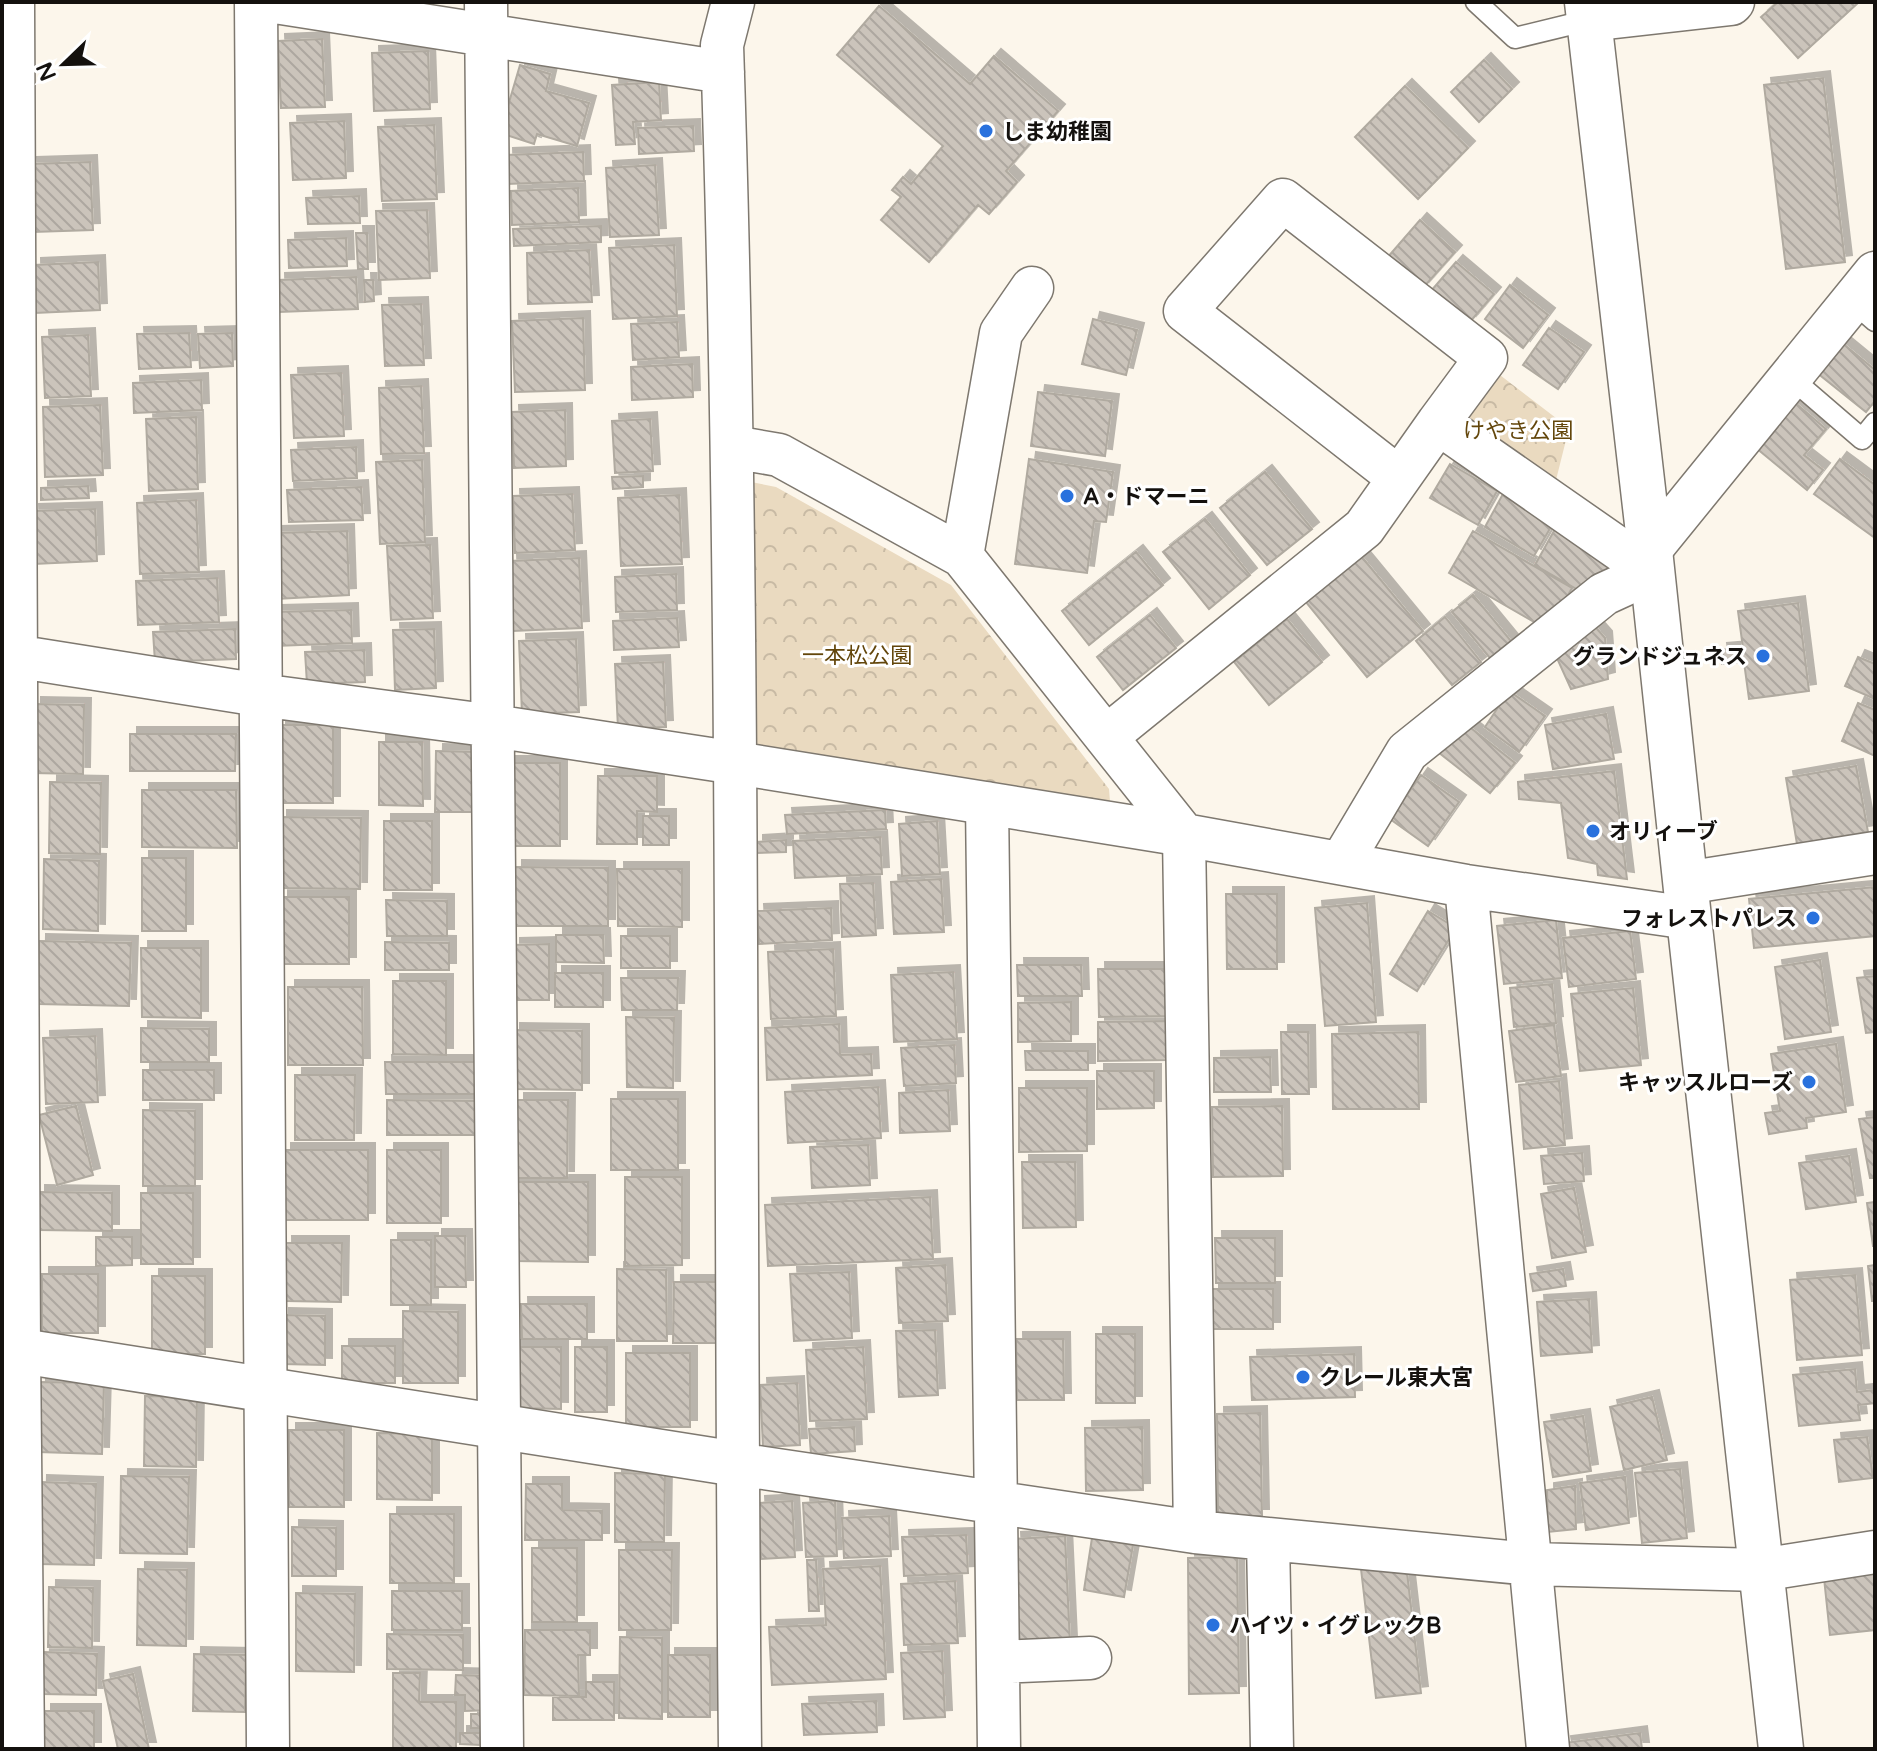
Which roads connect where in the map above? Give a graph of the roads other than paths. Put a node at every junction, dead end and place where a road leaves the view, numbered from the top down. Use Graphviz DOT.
graph roads {
  1 [pos="13,2"];
  2 [pos="256,2"];
  3 [pos="275,2"];
  4 [pos="733,2"];
  5 [pos="1476,2"];
  6 [pos="1733,2"];
  7 [pos="1588,11"];
  8 [pos="486,18"];
  9 [pos="723,72"];
  10 [pos="1032,288"];
  11 [pos="1867,298"];
  12 [pos="1790,377"];
  13 [pos="1438,423"];
  14 [pos="1875,423"];
  15 [pos="733,447"];
  16 [pos="1399,478"];
  17 [pos="962,556"];
  18 [pos="1651,561"];
  19 [pos="9,655"];
  20 [pos="260,695"];
  21 [pos="493,726"];
  22 [pos="1106,737"];
  23 [pos="736,763"];
  24 [pos="987,803"];
  25 [pos="1184,835"];
  26 [pos="1875,853"];
  27 [pos="1341,863"];
  28 [pos="1466,886"];
  29 [pos="1687,900"];
  30 [pos="10,1349"];
  31 [pos="266,1390"];
  32 [pos="499,1427"];
  33 [pos="737,1464"];
  34 [pos="996,1502"];
  35 [pos="1195,1532"];
  36 [pos="1268,1539"];
  37 [pos="1875,1552"];
  38 [pos="1531,1564"];
  39 [pos="1760,1570"];
  40 [pos="1090,1658"];
  41 [pos="998,1662"];
  42 [pos="23,1749"];
  43 [pos="268,1749"];
  44 [pos="502,1749"];
  45 [pos="740,1749"];
  46 [pos="999,1749"];
  47 [pos="1272,1749"];
  48 [pos="1548,1749"];
  49 [pos="1781,1749"];
  1 -- 19 [label="street"];
  2 -- 20 [label="street"];
  3 -- 8 [label="street"];
  4 -- 9 [label="street"];
  5 -- 7 [label="lane"];
  6 -- 7 [label="street"];
  7 -- 18 [label="street"];
  8 -- 9 [label="street"];
  8 -- 21 [label="street"];
  9 -- 15 [label="street"];
  10 -- 17 [label="street"];
  11 -- 12 [label="street"];
  12 -- 14 [label="lane"];
  12 -- 18 [label="street"];
  13 -- 16 [label="street"];
  13 -- 16 [label="street"];
  13 -- 18 [label="street"];
  15 -- 17 [label="street"];
  15 -- 23 [label="street"];
  16 -- 22 [label="street"];
  17 -- 22 [label="street"];
  18 -- 27 [label="street"];
  18 -- 29 [label="street"];
  19 -- 20 [label="street"];
  19 -- 30 [label="street"];
  20 -- 21 [label="street"];
  20 -- 31 [label="street"];
  21 -- 23 [label="street"];
  21 -- 32 [label="street"];
  22 -- 25 [label="street"];
  23 -- 24 [label="street"];
  23 -- 33 [label="street"];
  24 -- 25 [label="street"];
  24 -- 34 [label="street"];
  25 -- 27 [label="street"];
  25 -- 35 [label="street"];
  26 -- 29 [label="street"];
  27 -- 28 [label="street"];
  28 -- 29 [label="street"];
  28 -- 38 [label="street"];
  29 -- 39 [label="street"];
  30 -- 31 [label="street"];
  30 -- 42 [label="street"];
  31 -- 32 [label="street"];
  31 -- 43 [label="street"];
  32 -- 33 [label="street"];
  32 -- 44 [label="street"];
  33 -- 34 [label="street"];
  33 -- 45 [label="street"];
  34 -- 35 [label="street"];
  34 -- 41 [label="street"];
  35 -- 36 [label="street"];
  36 -- 38 [label="street"];
  36 -- 47 [label="street"];
  37 -- 39 [label="street"];
  38 -- 39 [label="street"];
  38 -- 48 [label="street"];
  39 -- 49 [label="street"];
  40 -- 41 [label="street"];
  41 -- 46 [label="street"];
}
